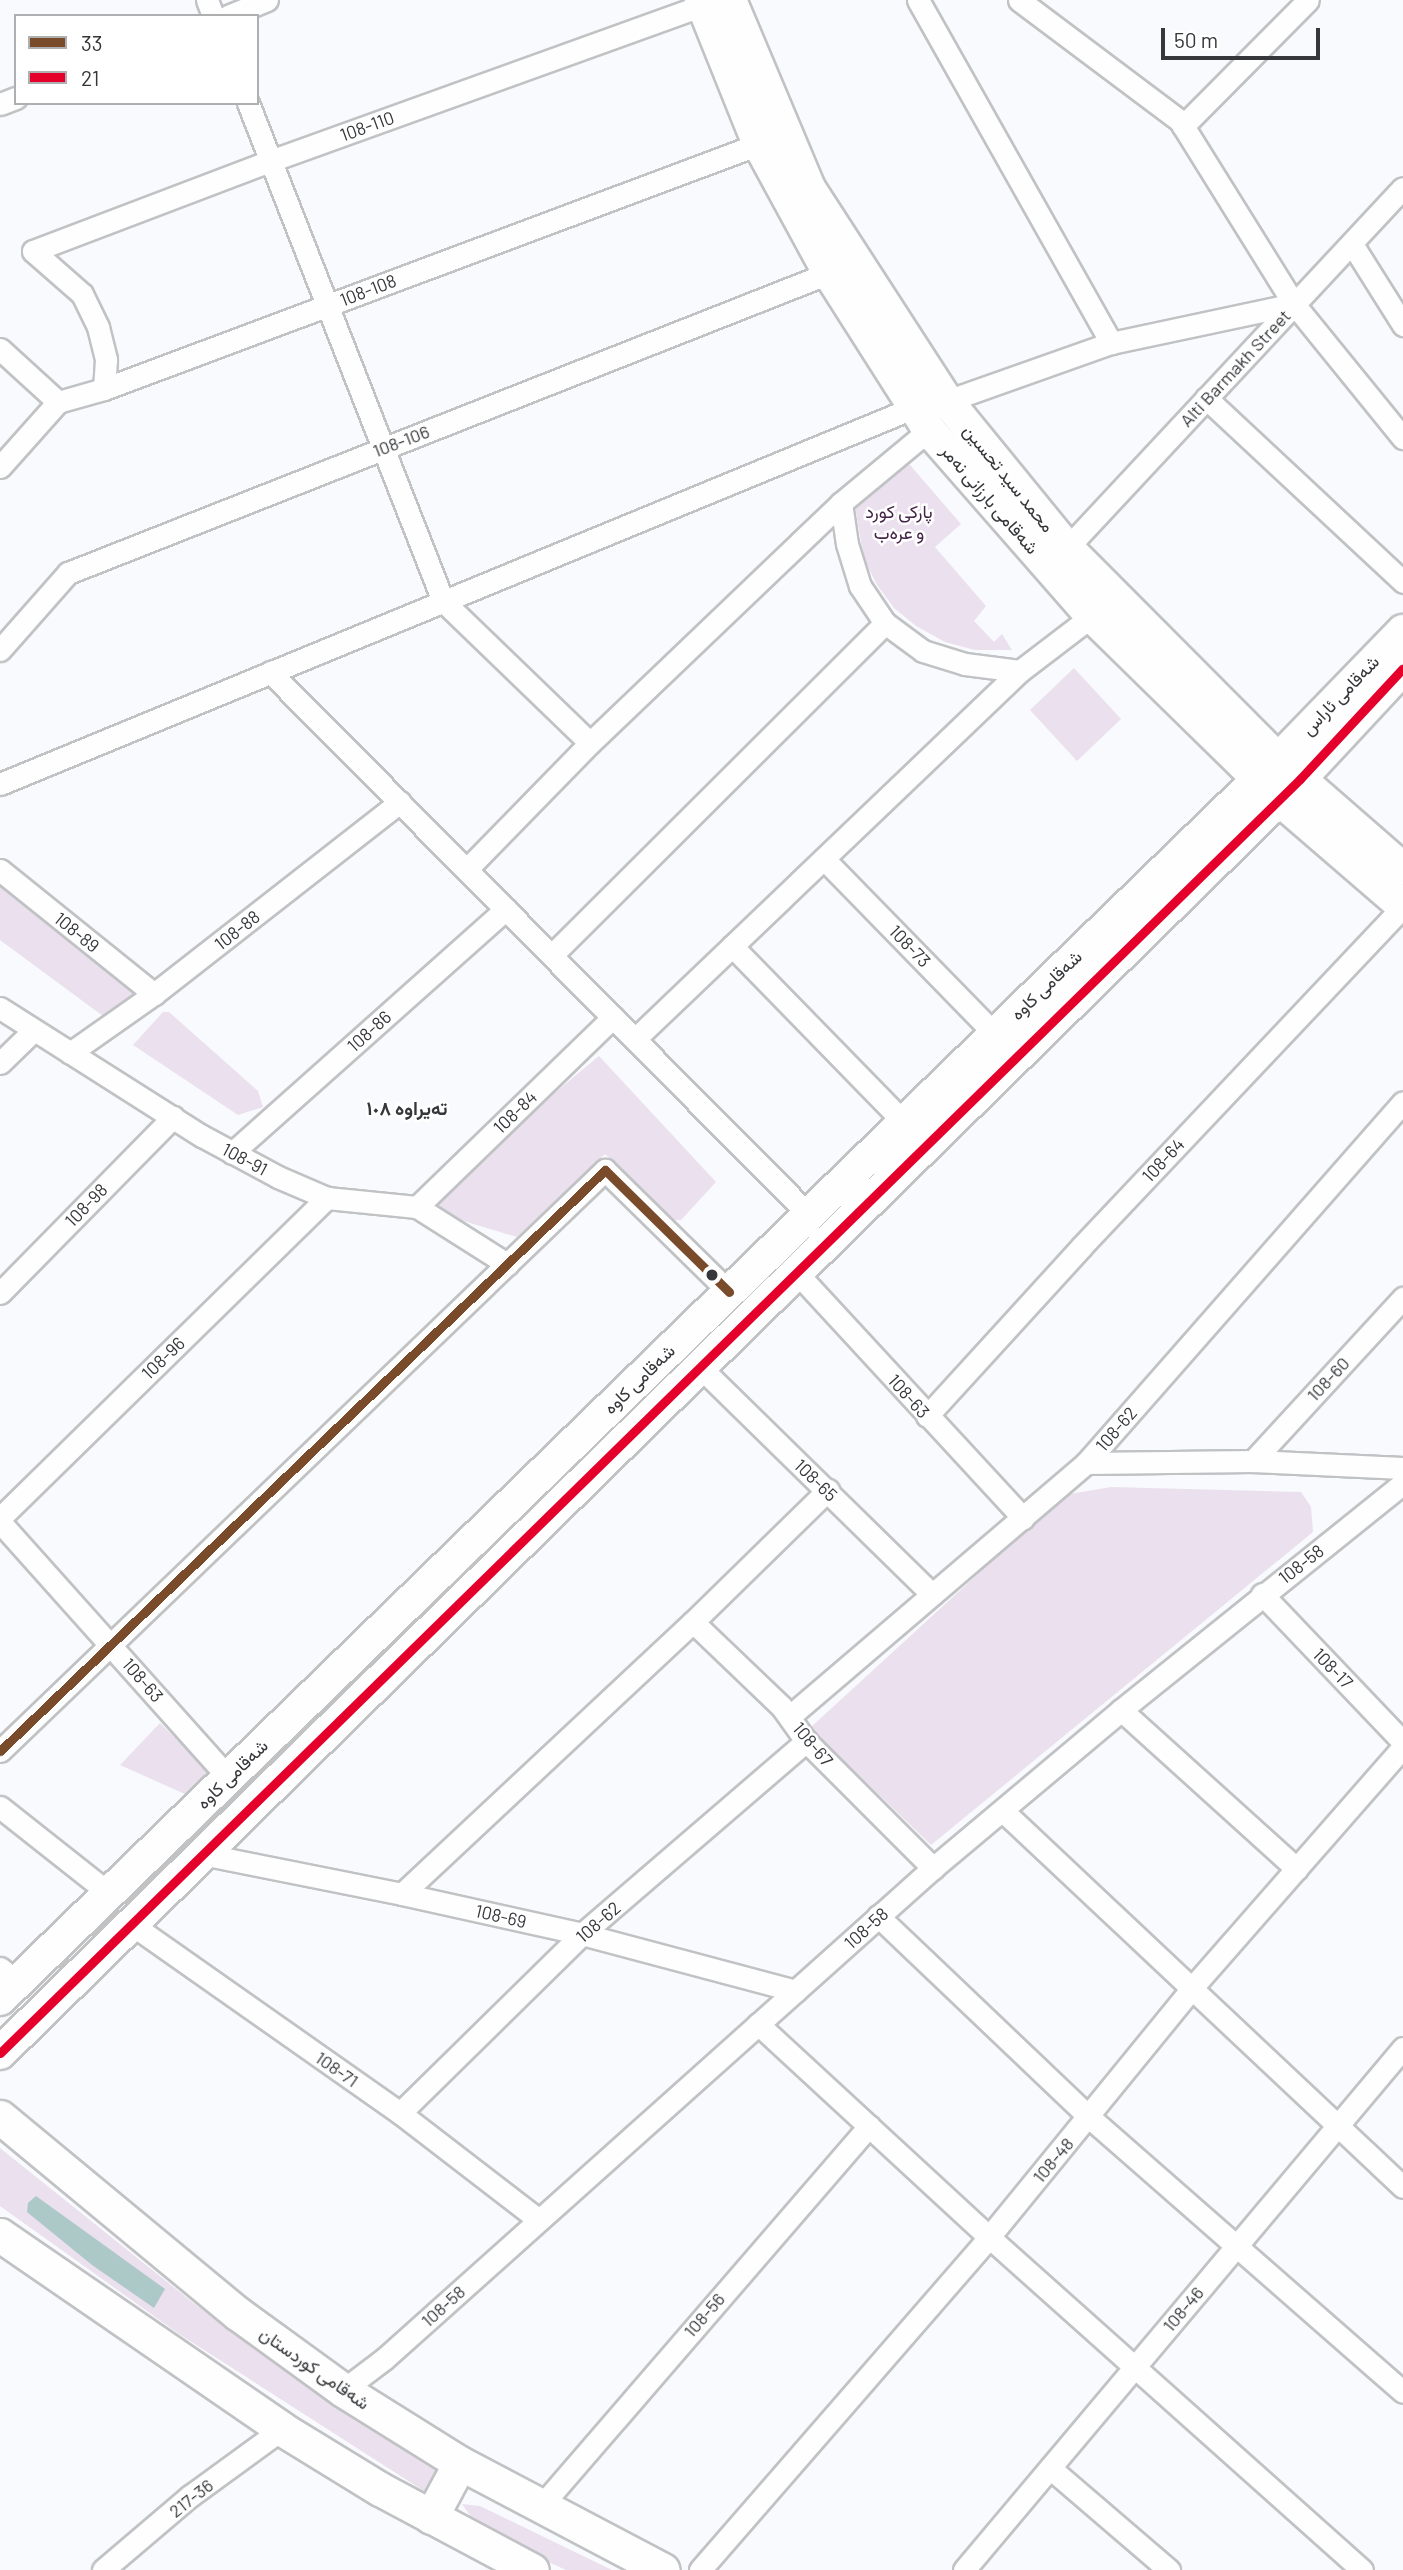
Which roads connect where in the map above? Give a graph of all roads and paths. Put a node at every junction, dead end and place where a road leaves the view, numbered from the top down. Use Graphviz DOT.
graph roads {
  1 [pos="267,0"];
  2 [pos="918,0"];
  3 [pos="1021,0"];
  4 [pos="1308,0"];
  5 [pos="711,2"];
  6 [pos="233,14"];
  7 [pos="248,105"];
  8 [pos="1183,126"];
  9 [pos="758,144"];
  10 [pos="270,161"];
  11 [pos="1403,188"];
  12 [pos="1352,244"];
  13 [pos="830,273"];
  14 [pos="1294,304"];
  15 [pos="327,305"];
  16 [pos="1403,325"];
  17 [pos="1111,343"];
  18 [pos="0,349"];
  19 [pos="104,389"];
  20 [pos="1206,398"];
  21 [pos="947,401"];
  22 [pos="58,402"];
  23 [pos="922,419"];
  24 [pos="1399,426"];
  25 [pos="383,448"];
  26 [pos="0,467"];
  27 [pos="841,503"];
  28 [pos="1067,548"];
  29 [pos="1403,582"];
  30 [pos="443,601"];
  31 [pos="1093,616"];
  32 [pos="885,623"];
  33 [pos="1403,631"];
  34 [pos="0,650"];
  35 [pos="1403,668"];
  36 [pos="1020,671"];
  37 [pos="270,672"];
  38 [pos="590,743"];
  39 [pos="1279,779"];
  40 [pos="0,784"];
  41 [pos="400,802"];
  42 [pos="824,859"];
  43 [pos="467,869"];
  44 [pos="1403,869"];
  45 [pos="0,870"];
  46 [pos="1403,907"];
  47 [pos="506,909"];
  48 [pos="732,946"];
  49 [pos="552,955"];
  50 [pos="154,994"];
  51 [pos="0,1008"];
  52 [pos="613,1017"];
  53 [pos="34,1030"];
  54 [pos="995,1034"];
  55 [pos="635,1040"];
  56 [pos="70,1053"];
  57 [pos="968,1060"];
  58 [pos="0,1063"];
  59 [pos="989,1083"];
  60 [pos="1403,1102"];
  61 [pos="173,1117"];
  62 [pos="904,1122"];
  63 [pos="232,1153"];
  64 [pos="327,1198"];
  65 [pos="417,1207"];
  66 [pos="808,1215"];
  67 [pos="507,1264"];
  68 [pos="796,1272"];
  69 [pos="729,1292"];
  70 [pos="0,1293"];
  71 [pos="1403,1298"];
  72 [pos="700,1367"];
  73 [pos="927,1416"];
  74 [pos="1253,1461"];
  75 [pos="1086,1463"];
  76 [pos="1403,1468"];
  77 [pos="1403,1483"];
  78 [pos="828,1490"];
  79 [pos="1023,1518"];
  80 [pos="0,1520"];
  81 [pos="932,1594"];
  82 [pos="1262,1594"];
  83 [pos="693,1622"];
  84 [pos="111,1644"];
  85 [pos="1121,1710"];
  86 [pos="790,1716"];
  87 [pos="806,1741"];
  88 [pos="1403,1744"];
  89 [pos="0,1751"];
  90 [pos="228,1777"];
  91 [pos="0,1807"];
  92 [pos="1003,1811"];
  93 [pos="202,1854"];
  94 [pos="933,1868"];
  95 [pos="1297,1869"];
  96 [pos="109,1893"];
  97 [pos="402,1894"];
  98 [pos="878,1916"];
  99 [pos="131,1924"];
  100 [pos="582,1934"];
  101 [pos="6,1983"];
  102 [pos="1191,1989"];
  103 [pos="796,1991"];
  104 [pos="758,2024"];
  105 [pos="4,2045"];
  106 [pos="1403,2048"];
  107 [pos="400,2113"];
  108 [pos="0,2117"];
  109 [pos="1089,2117"];
  110 [pos="1339,2124"];
  111 [pos="869,2126"];
  112 [pos="1403,2187"];
  113 [pos="539,2220"];
  114 [pos="0,2235"];
  115 [pos="989,2237"];
  116 [pos="1235,2248"];
  117 [pos="1135,2366"];
  118 [pos="343,2390"];
  119 [pos="1403,2392"];
  120 [pos="282,2429"];
  121 [pos="460,2463"];
  122 [pos="1050,2468"];
  123 [pos="541,2506"];
  124 [pos="431,2517"];
  125 [pos="111,2568"];
  126 [pos="532,2570"];
  127 [pos="663,2570"];
  128 [pos="700,2570"];
  129 [pos="964,2570"];
  130 [pos="1169,2570"];
  131 [pos="1362,2570"];
  1 -- 6 [label="street"];
  2 -- 17 [label="street"];
  3 -- 8 [label="street"];
  4 -- 8 [label="street"];
  5 -- 9 [label="main road, شەقامی بارزانی نەمر"];
  5 -- 10 [label="street, 108-110"];
  5 -- 21 [label="main road, محمد سید تحسین"];
  7 -- 10 [label="street"];
  8 -- 14 [label="street"];
  9 -- 13 [label="main road, شەقامی بارزانی نەمر"];
  9 -- 15 [label="street, 108-108"];
  10 -- 15 [label="street"];
  10 -- 19 [label="street, 108-110"];
  11 -- 12 [label="street, Alti Barmakh Street"];
  12 -- 14 [label="street, Alti Barmakh Street"];
  12 -- 16 [label="street"];
  13 -- 23 [label="main road, شەقامی بارزانی نەمر"];
  13 -- 25 [label="street, 108-106"];
  14 -- 17 [label="street"];
  14 -- 20 [label="street, Alti Barmakh Street"];
  14 -- 24 [label="street"];
  15 -- 19 [label="street, 108-108"];
  15 -- 25 [label="street"];
  17 -- 21 [label="street"];
  18 -- 22 [label="street"];
  19 -- 22 [label="street, 108-108"];
  20 -- 28 [label="street, Alti Barmakh Street"];
  20 -- 29 [label="street"];
  21 -- 28 [label="main road, محمد سید تحسین"];
  22 -- 26 [label="street"];
  23 -- 27 [label="street"];
  23 -- 30 [label="street"];
  23 -- 31 [label="main road, شەقامی بارزانی نەمر"];
  25 -- 30 [label="street"];
  25 -- 34 [label="street, 108-106"];
  27 -- 32 [label="street"];
  27 -- 38 [label="street"];
  28 -- 39 [label="main road, محمد سید تحسین"];
  30 -- 37 [label="street"];
  30 -- 38 [label="street"];
  31 -- 36 [label="street"];
  31 -- 39 [label="main road, شەقامی بارزانی نەمر"];
  32 -- 36 [label="street"];
  32 -- 49 [label="street"];
  33 -- 39 [label="main road, شەقامی ئاراس"];
  35 -- 39 [label="main road, شەقامی ئاراس"];
  36 -- 42 [label="street"];
  37 -- 40 [label="street"];
  37 -- 41 [label="street"];
  38 -- 43 [label="street"];
  39 -- 44 [label="main road, محمد سید تحسین"];
  39 -- 46 [label="main road, شەقامی بارزانی نەمر"];
  39 -- 54 [label="main road, شەقامی کاوە"];
  39 -- 59 [label="main road, شەقامی کاوە"];
  41 -- 43 [label="street"];
  41 -- 50 [label="street, 108-88"];
  42 -- 48 [label="street"];
  42 -- 54 [label="street, 108-73"];
  43 -- 47 [label="street"];
  45 -- 50 [label="street, 108-89"];
  46 -- 73 [label="street, 108-64"];
  47 -- 49 [label="street"];
  47 -- 63 [label="street, 108-86"];
  48 -- 55 [label="street"];
  48 -- 62 [label="street"];
  49 -- 52 [label="street"];
  50 -- 56 [label="street, 108-88"];
  51 -- 53 [label="street, 108-91"];
  52 -- 55 [label="street"];
  52 -- 65 [label="street, 108-84"];
  53 -- 56 [label="street, 108-91"];
  53 -- 58 [label="street"];
  54 -- 57 [label="main road, شەقامی کاوە"];
  55 -- 66 [label="street"];
  56 -- 61 [label="street, 108-91"];
  57 -- 59 [label="main road"];
  57 -- 62 [label="main road, شەقامی کاوە"];
  59 -- 68 [label="main road, شەقامی کاوە"];
  60 -- 75 [label="street, 108-62"];
  61 -- 63 [label="street, 108-91"];
  61 -- 70 [label="street, 108-98"];
  62 -- 66 [label="main road, شەقامی کاوە"];
  63 -- 64 [label="street, 108-91"];
  64 -- 65 [label="street, 108-91"];
  64 -- 80 [label="street, 108-96"];
  65 -- 67 [label="street, 108-91"];
  66 -- 69 [label="main road, شەقامی کاوە"];
  67 -- 69 [label="street"];
  67 -- 84 [label="street"];
  68 -- 72 [label="main road, شەقامی کاوە"];
  68 -- 73 [label="street, 108-63"];
  69 -- 90 [label="main road, شەقامی کاوە"];
  71 -- 74 [label="street, 108-60"];
  72 -- 78 [label="street, 108-65"];
  72 -- 93 [label="main road, شەقامی کاوە"];
  73 -- 79 [label="street, 108-63"];
  74 -- 75 [label="street"];
  74 -- 76 [label="street"];
  75 -- 79 [label="street, 108-62"];
  77 -- 82 [label="street, 108-58"];
  78 -- 81 [label="street, 108-65"];
  78 -- 83 [label="street"];
  79 -- 81 [label="street, 108-62"];
  80 -- 84 [label="street, 108-63"];
  81 -- 86 [label="street, 108-62"];
  82 -- 85 [label="street, 108-58"];
  82 -- 88 [label="street, 108-17"];
  83 -- 86 [label="street, 108-67"];
  83 -- 97 [label="street"];
  84 -- 89 [label="street"];
  84 -- 90 [label="street, 108-63"];
  85 -- 92 [label="street, 108-58"];
  85 -- 95 [label="street"];
  86 -- 87 [label="street, 108-67"];
  87 -- 94 [label="street, 108-67"];
  87 -- 100 [label="street, 108-62"];
  88 -- 95 [label="street, 108-48"];
  90 -- 96 [label="main road, شەقامی کاوە"];
  91 -- 96 [label="street"];
  92 -- 94 [label="street, 108-58"];
  92 -- 102 [label="street"];
  93 -- 97 [label="street, 108-69"];
  93 -- 99 [label="main road, شەقامی کاوە"];
  94 -- 98 [label="street, 108-58"];
  95 -- 102 [label="street, 108-48"];
  96 -- 101 [label="main road, شەقامی کاوە"];
  97 -- 100 [label="street, 108-69"];
  98 -- 103 [label="street, 108-58"];
  98 -- 109 [label="street"];
  99 -- 105 [label="main road, شەقامی کاوە"];
  99 -- 107 [label="street, 108-71"];
  100 -- 103 [label="street, 108-69"];
  100 -- 107 [label="street, 108-62"];
  102 -- 109 [label="street, 108-48"];
  102 -- 110 [label="street"];
  103 -- 104 [label="street, 108-58"];
  104 -- 111 [label="street"];
  104 -- 113 [label="street, 108-58"];
  106 -- 110 [label="street, 108-46"];
  107 -- 113 [label="street, 108-71"];
  108 -- 118 [label="highway, شەقامی کوردستان"];
  109 -- 115 [label="street, 108-48"];
  109 -- 116 [label="street"];
  110 -- 112 [label="street"];
  110 -- 116 [label="street, 108-46"];
  111 -- 115 [label="street"];
  111 -- 123 [label="street, 108-56"];
  113 -- 118 [label="street, 108-58"];
  114 -- 120 [label="highway"];
  115 -- 117 [label="street"];
  115 -- 128 [label="street, 108-48"];
  116 -- 117 [label="street, 108-46"];
  116 -- 119 [label="street"];
  117 -- 122 [label="street, 108-46"];
  117 -- 131 [label="street"];
  118 -- 121 [label="highway, شەقامی کوردستان"];
  120 -- 124 [label="highway"];
  120 -- 125 [label="street, 217-36"];
  121 -- 123 [label="highway, شەقامی کوردستان"];
  121 -- 124 [label="highway"];
  122 -- 129 [label="street, 108-46"];
  122 -- 130 [label="street"];
  123 -- 127 [label="highway, شەقامی کوردستان"];
  124 -- 126 [label="highway"];
}
